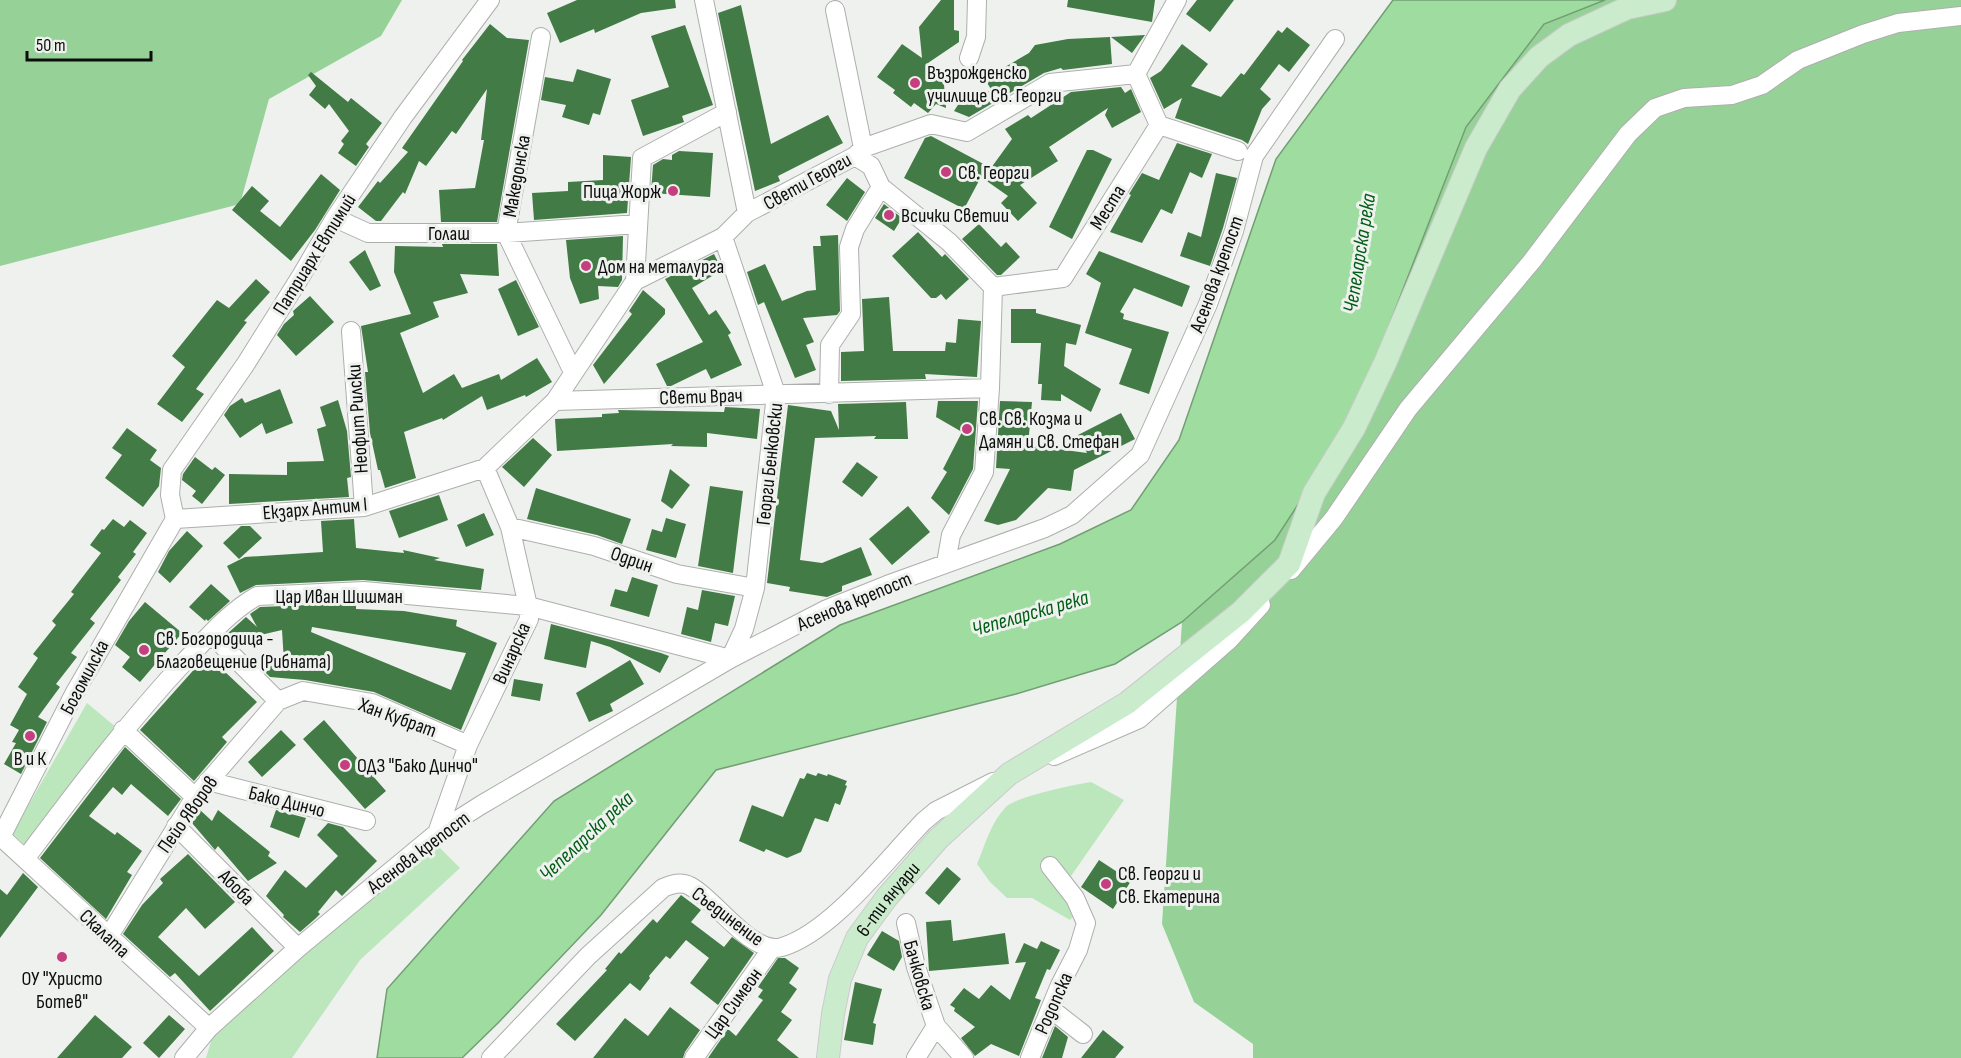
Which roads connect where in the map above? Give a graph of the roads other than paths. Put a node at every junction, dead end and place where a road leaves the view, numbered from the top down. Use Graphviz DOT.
graph roads {
  1 [pos="490,0"];
  2 [pos="704,0"];
  3 [pos="977,0"];
  4 [pos="1177,0"];
  5 [pos="1665,0"];
  6 [pos="835,10"];
  7 [pos="1961,16"];
  8 [pos="541,37"];
  9 [pos="1335,39"];
  10 [pos="969,58"];
  11 [pos="1136,74"];
  12 [pos="727,112"];
  13 [pos="1159,125"];
  14 [pos="1238,151"];
  15 [pos="859,152"];
  16 [pos="881,187"];
  17 [pos="747,213"];
  18 [pos="335,218"];
  19 [pos="638,224"];
  20 [pos="506,232"];
  21 [pos="723,237"];
  22 [pos="635,281"];
  23 [pos="993,287"];
  24 [pos="351,331"];
  25 [pos="573,372"];
  26 [pos="990,388"];
  27 [pos="776,394"];
  28 [pos="830,394"];
  29 [pos="555,401"];
  30 [pos="485,468"];
  31 [pos="364,507"];
  32 [pos="175,519"];
  33 [pos="510,527"];
  34 [pos="946,563"];
  35 [pos="756,588"];
  36 [pos="528,606"];
  37 [pos="211,634"];
  38 [pos="730,659"];
  39 [pos="278,701"];
  40 [pos="123,730"];
  41 [pos="468,745"];
  42 [pos="1009,774"];
  43 [pos="208,781"];
  44 [pos="195,797"];
  45 [pos="366,821"];
  46 [pos="176,826"];
  47 [pos="437,833"];
  48 [pos="1,838"];
  49 [pos="25,860"];
  50 [pos="1050,866"];
  51 [pos="906,923"];
  52 [pos="109,936"];
  53 [pos="298,948"];
  54 [pos="772,948"];
  55 [pos="1050,1009"];
  56 [pos="936,1026"];
  57 [pos="205,1032"];
  58 [pos="1083,1034"];
  59 [pos="184,1058"];
  60 [pos="196,1058"];
  61 [pos="490,1058"];
  62 [pos="694,1058"];
  63 [pos="828,1058"];
  64 [pos="916,1058"];
  65 [pos="964,1058"];
  66 [pos="1030,1058"];
  1 -- 18 [label="street, Патриарх Евтимий"];
  2 -- 12 [label="street"];
  3 -- 10 [label="street"];
  4 -- 11 [label="street"];
  5 -- 42 [label="main road, 6-ти януари"];
  6 -- 15 [label="street"];
  7 -- 42 [label="street, Съединение"];
  8 -- 20 [label="street, Македонска"];
  9 -- 34 [label="street, Асенова крепост"];
  11 -- 13 [label="street"];
  11 -- 15 [label="street, Свети Георги"];
  12 -- 17 [label="street"];
  12 -- 19 [label="street"];
  13 -- 14 [label="street"];
  13 -- 23 [label="street, Места"];
  15 -- 16 [label="street"];
  15 -- 17 [label="street, Свети Георги"];
  16 -- 23 [label="street"];
  16 -- 28 [label="street"];
  17 -- 21 [label="street, Свети Георги"];
  18 -- 20 [label="street, Голаш"];
  18 -- 32 [label="street, Патриарх Евтимий"];
  19 -- 20 [label="street, Голаш"];
  19 -- 22 [label="street"];
  20 -- 25 [label="street, Македонска"];
  21 -- 22 [label="street, Свети Георги"];
  21 -- 27 [label="street, Георги Бенковски"];
  22 -- 25 [label="street, Свети Георги"];
  23 -- 26 [label="street"];
  24 -- 31 [label="street, Неофит Рилски"];
  25 -- 29 [label="street, Свети Георги"];
  26 -- 28 [label="street, Свети Врач"];
  26 -- 34 [label="street"];
  27 -- 28 [label="street, Свети Врач"];
  27 -- 29 [label="street, Свети Врач"];
  27 -- 35 [label="street, Георги Бенковски"];
  29 -- 30 [label="street, Свети Георги"];
  30 -- 31 [label="street, Екзарх Антим I"];
  30 -- 33 [label="street, Винарска"];
  31 -- 32 [label="street, Екзарх Антим I"];
  32 -- 48 [label="street, Богомилска"];
  33 -- 35 [label="street, Одрин"];
  33 -- 36 [label="street, Винарска"];
  34 -- 38 [label="street, Асенова крепост"];
  35 -- 38 [label="street, Георги Бенковски"];
  36 -- 37 [label="street, Цар Иван Шишман"];
  36 -- 38 [label="street, Цар Иван Шишман"];
  36 -- 41 [label="street, Винарска"];
  37 -- 39 [label="street"];
  37 -- 40 [label="street, Цар Иван Шишман"];
  38 -- 47 [label="street, Асенова крепост"];
  39 -- 41 [label="street, Хан Кубрат"];
  39 -- 43 [label="street, Пейо Яворов"];
  40 -- 44 [label="street"];
  40 -- 49 [label="street, Цар Иван Шишман"];
  41 -- 47 [label="street, Винарска"];
  42 -- 54 [label="street, Съединение"];
  42 -- 63 [label="main road, 6-ти януари"];
  43 -- 44 [label="street, Пейо Яворов"];
  43 -- 45 [label="street, Бако Динчо"];
  44 -- 46 [label="street, Пейо Яворов"];
  46 -- 52 [label="street, Пейо Яворов"];
  46 -- 53 [label="street, Абоба"];
  47 -- 53 [label="street, Асенова крепост"];
  48 -- 49 [label="street, Скалата"];
  49 -- 52 [label="street, Скалата"];
  50 -- 55 [label="street, Родопска"];
  51 -- 56 [label="street, Бачковска"];
  52 -- 57 [label="street, Скалата"];
  53 -- 57 [label="street, Асенова крепост"];
  54 -- 61 [label="street, Съединение"];
  54 -- 62 [label="street, Цар Симеон"];
  55 -- 58 [label="street"];
  55 -- 66 [label="street, Родопска"];
  56 -- 64 [label="street, Бачковска"];
  56 -- 65 [label="street, Бачковска"];
  57 -- 59 [label="street, Асенова крепост"];
  57 -- 60 [label="street"];
}
